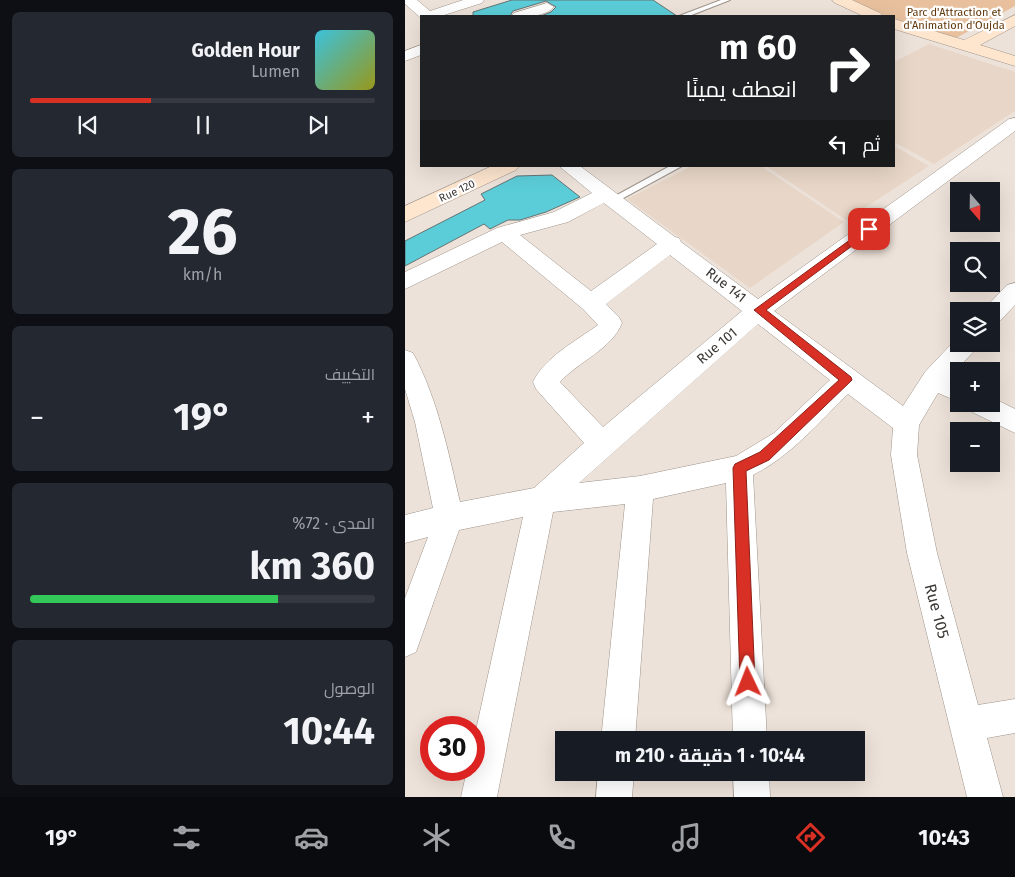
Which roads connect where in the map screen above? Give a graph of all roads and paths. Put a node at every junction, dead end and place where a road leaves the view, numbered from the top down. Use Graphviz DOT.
graph roads {
  1 [pos="409,0"];
  2 [pos="477,0"];
  3 [pos="727,0"];
  4 [pos="840,0"];
  5 [pos="547,7"];
  6 [pos="858,9"];
  7 [pos="427,15"];
  8 [pos="431,15"];
  9 [pos="522,15"];
  10 [pos="686,15"];
  11 [pos="845,15"];
  12 [pos="873,15"];
  13 [pos="1015,20"];
  14 [pos="895,24"];
  15 [pos="405,40"];
  16 [pos="966,46"];
  17 [pos="415,53"];
  18 [pos="1015,61"];
  19 [pos="1015,123"];
  20 [pos="507,167"];
  21 [pos="569,167"];
  22 [pos="676,167"];
  23 [pos="609,197"];
  24 [pos="405,215"];
  25 [pos="504,233"];
  26 [pos="672,243"];
  27 [pos="405,281"];
  28 [pos="1013,296"];
  29 [pos="591,303"];
  30 [pos="1000,308"];
  31 [pos="759,310"];
  32 [pos="959,352"];
  33 [pos="408,373"];
  34 [pos="934,379"];
  35 [pos="847,380"];
  36 [pos="950,387"];
  37 [pos="996,412"];
  38 [pos="1015,422"];
  39 [pos="906,423"];
  40 [pos="602,444"];
  41 [pos="739,468"];
  42 [pos="640,489"];
  43 [pos="541,500"];
  44 [pos="449,518"];
  45 [pos="405,529"];
  46 [pos="405,641"];
  47 [pos="1015,716"];
  48 [pos="967,724"];
  49 [pos="620,731"];
  50 [pos="750,731"];
  51 [pos="615,781"];
  52 [pos="751,781"];
  53 [pos="978,796"];
  54 [pos="479,797"];
  55 [pos="614,797"];
  56 [pos="752,797"];
  1 -- 7 [label="street"];
  2 -- 8 [label="street"];
  3 -- 10 [label="lane"];
  4 -- 6 [label="street"];
  5 -- 9 [label="street"];
  6 -- 11 [label="street"];
  6 -- 12 [label="street"];
  13 -- 16 [label="street"];
  14 -- 16 [label="street"];
  15 -- 17 [label="street"];
  16 -- 18 [label="street"];
  19 -- 31 [label="street, Rue 101"];
  20 -- 24 [label="street, Rue 120"];
  21 -- 23 [label="street, Rue 141"];
  22 -- 23 [label="lane"];
  23 -- 25 [label="street"];
  23 -- 26 [label="street, Rue 141"];
  25 -- 27 [label="street"];
  25 -- 29 [label="street"];
  26 -- 29 [label="street"];
  26 -- 31 [label="street, Rue 141"];
  28 -- 30 [label="street"];
  29 -- 40 [label="street"];
  31 -- 35 [label="street, Rue 141"];
  31 -- 40 [label="street, Rue 101"];
  32 -- 34 [label="street"];
  33 -- 44 [label="street"];
  34 -- 36 [label="street"];
  34 -- 39 [label="street"];
  35 -- 39 [label="street, Rue 141"];
  35 -- 41 [label="street"];
  37 -- 38 [label="street"];
  39 -- 48 [label="street, Rue 105"];
  40 -- 43 [label="street, Rue 101"];
  41 -- 42 [label="street"];
  41 -- 50 [label="street"];
  42 -- 43 [label="street"];
  42 -- 49 [label="street"];
  43 -- 44 [label="street"];
  43 -- 54 [label="street"];
  44 -- 45 [label="street"];
  44 -- 46 [label="street"];
  47 -- 48 [label="street"];
  48 -- 53 [label="street, Rue 105"];
  51 -- 55 [label="street"];
  52 -- 56 [label="street"];
}
